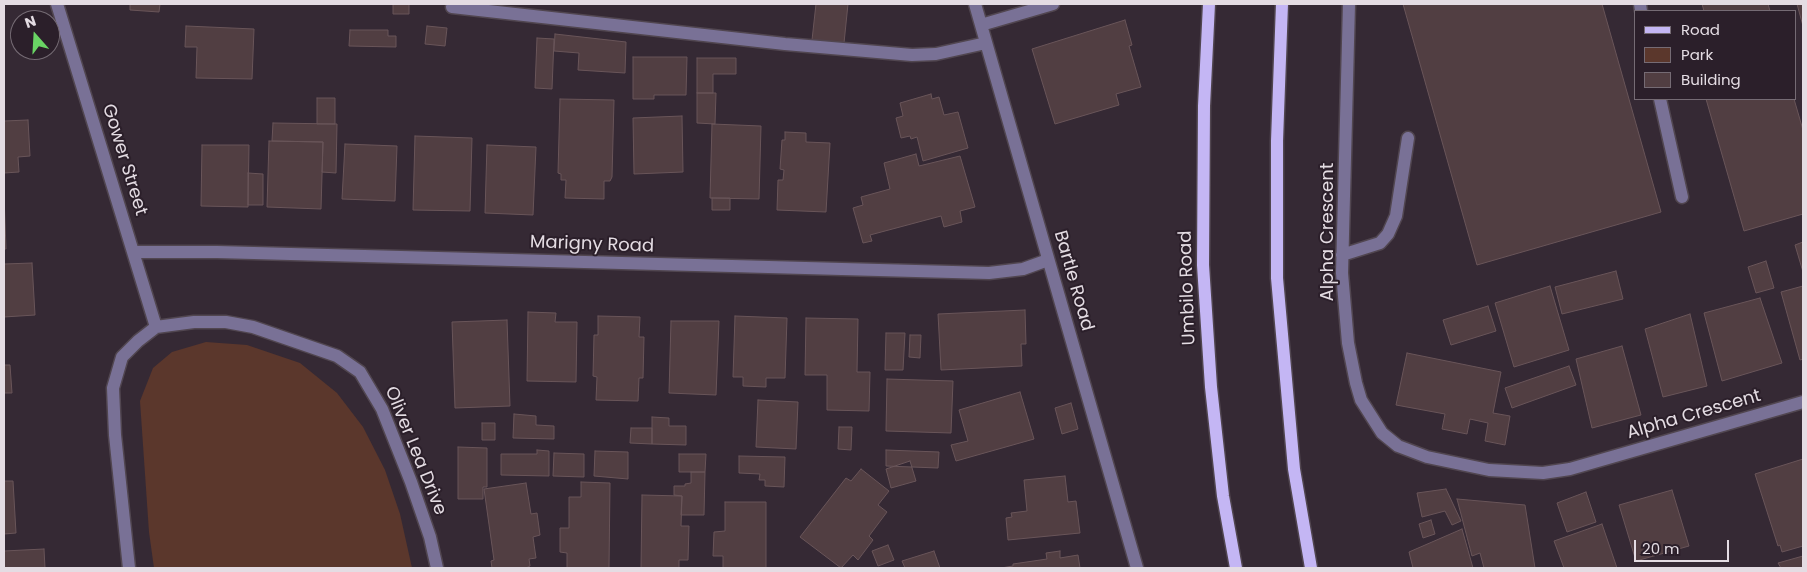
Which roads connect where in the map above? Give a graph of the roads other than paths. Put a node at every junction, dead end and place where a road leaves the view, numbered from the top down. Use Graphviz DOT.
graph roads {
  1 [pos="57,4"];
  2 [pos="975,4"];
  3 [pos="1053,4"];
  4 [pos="1209,4"];
  5 [pos="1282,4"];
  6 [pos="1349,4"];
  7 [pos="452,7"];
  8 [pos="981,25"];
  9 [pos="986,42"];
  10 [pos="1660,100"];
  11 [pos="1408,138"];
  12 [pos="1682,197"];
  13 [pos="134,252"];
  14 [pos="1342,255"];
  15 [pos="1048,260"];
  16 [pos="156,327"];
  17 [pos="1803,402"];
  18 [pos="129,568"];
  19 [pos="437,568"];
  20 [pos="1137,568"];
  21 [pos="1236,568"];
  22 [pos="1311,568"];
  1 -- 13 [label="street, Gower Street"];
  2 -- 8 [label="street, Bartle Road"];
  3 -- 8 [label="street"];
  4 -- 21 [label="main road, Umbilo Road"];
  5 -- 22 [label="main road"];
  6 -- 14 [label="street, Alpha Crescent"];
  7 -- 9 [label="street"];
  8 -- 9 [label="street, Bartle Road"];
  9 -- 15 [label="street, Bartle Road"];
  10 -- 12 [label="street"];
  11 -- 14 [label="street"];
  13 -- 15 [label="street, Marigny Road"];
  13 -- 16 [label="street, Gower Street"];
  14 -- 17 [label="street, Alpha Crescent"];
  15 -- 20 [label="street, Bartle Road"];
  16 -- 18 [label="street"];
  16 -- 19 [label="street, Oliver Lea Drive"];
}
